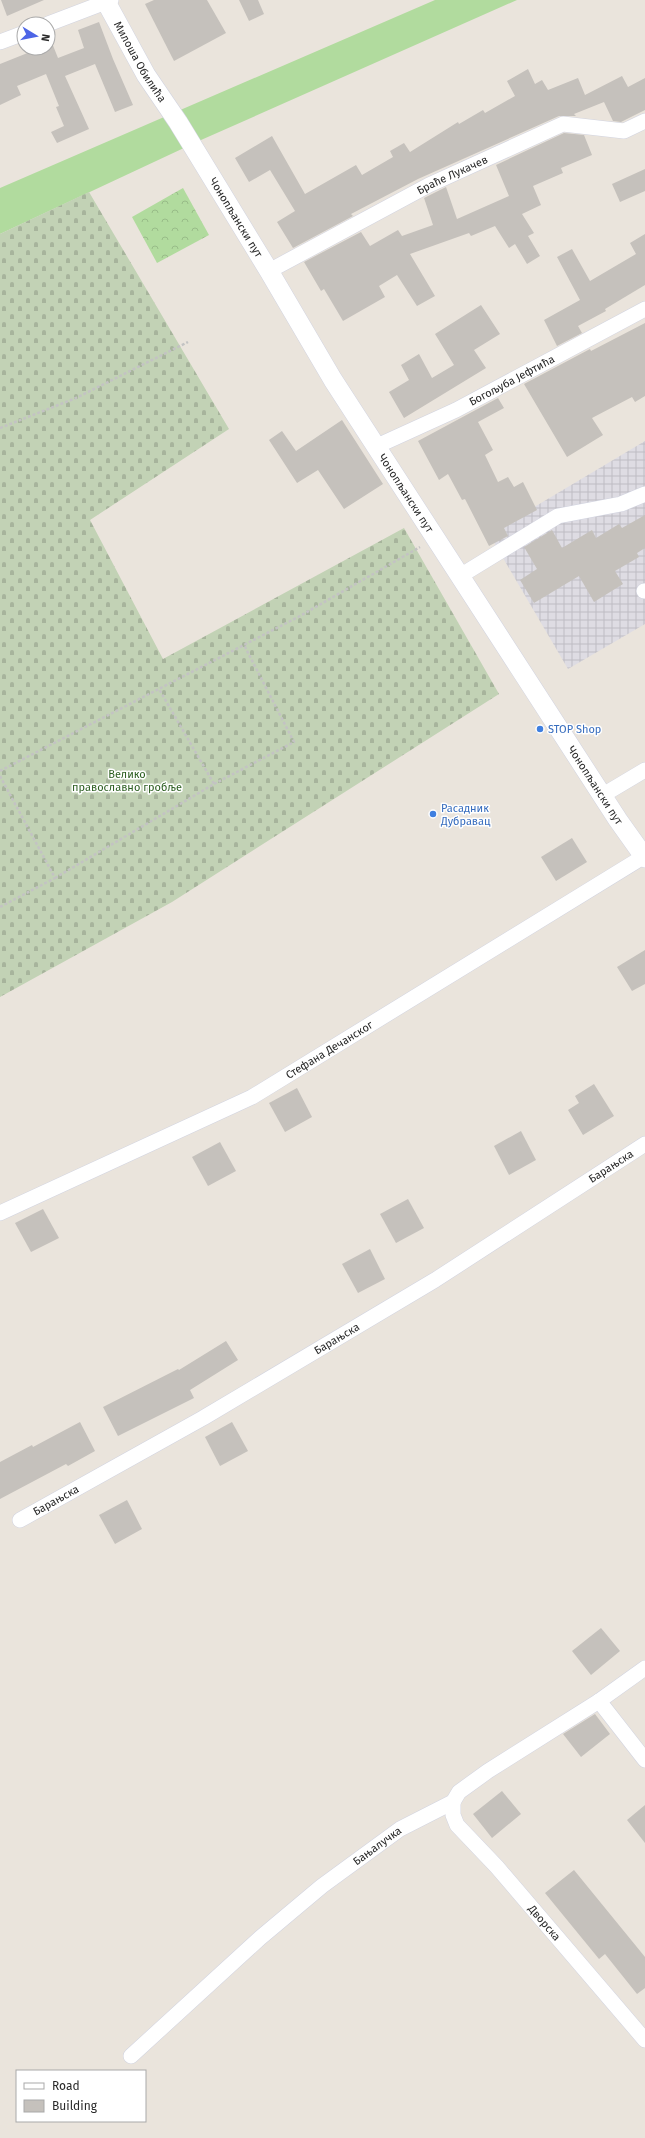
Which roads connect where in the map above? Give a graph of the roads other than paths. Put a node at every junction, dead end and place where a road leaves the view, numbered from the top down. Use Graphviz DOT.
graph roads {
  1 [pos="108,1"];
  2 [pos="56,21"];
  3 [pos="16,36"];
  4 [pos="0,42"];
  5 [pos="645,121"];
  6 [pos="178,122"];
  7 [pos="269,271"];
  8 [pos="645,309"];
  9 [pos="376,446"];
  10 [pos="645,494"];
  11 [pos="460,576"];
  12 [pos="645,770"];
  13 [pos="603,795"];
  14 [pos="644,857"];
  15 [pos="645,1144"];
  16 [pos="0,1213"];
  17 [pos="20,1520"];
  18 [pos="645,1668"];
  19 [pos="599,1701"];
  20 [pos="645,1760"];
  21 [pos="453,1802"];
  22 [pos="645,2040"];
  23 [pos="131,2056"];
  1 -- 2 [label="street"];
  1 -- 6 [label="street, Милоша Обилића"];
  3 -- 4 [label="street"];
  5 -- 7 [label="street, Браће Лукачев"];
  6 -- 7 [label="street, Чонопљански пут"];
  7 -- 9 [label="street, Чонопљански пут"];
  8 -- 9 [label="street, Богољуба Јефтића"];
  9 -- 11 [label="street, Чонопљански пут"];
  10 -- 11 [label="street"];
  11 -- 13 [label="street, Чонопљански пут"];
  12 -- 13 [label="street"];
  13 -- 14 [label="street, Чонопљански пут"];
  14 -- 16 [label="street, Стефана Дечанског"];
  15 -- 17 [label="street, Барањска"];
  18 -- 19 [label="street, Бањалучка"];
  19 -- 20 [label="street"];
  19 -- 21 [label="street, Бањалучка"];
  21 -- 22 [label="street, Дворска"];
  21 -- 23 [label="street, Бањалучка"];
}
